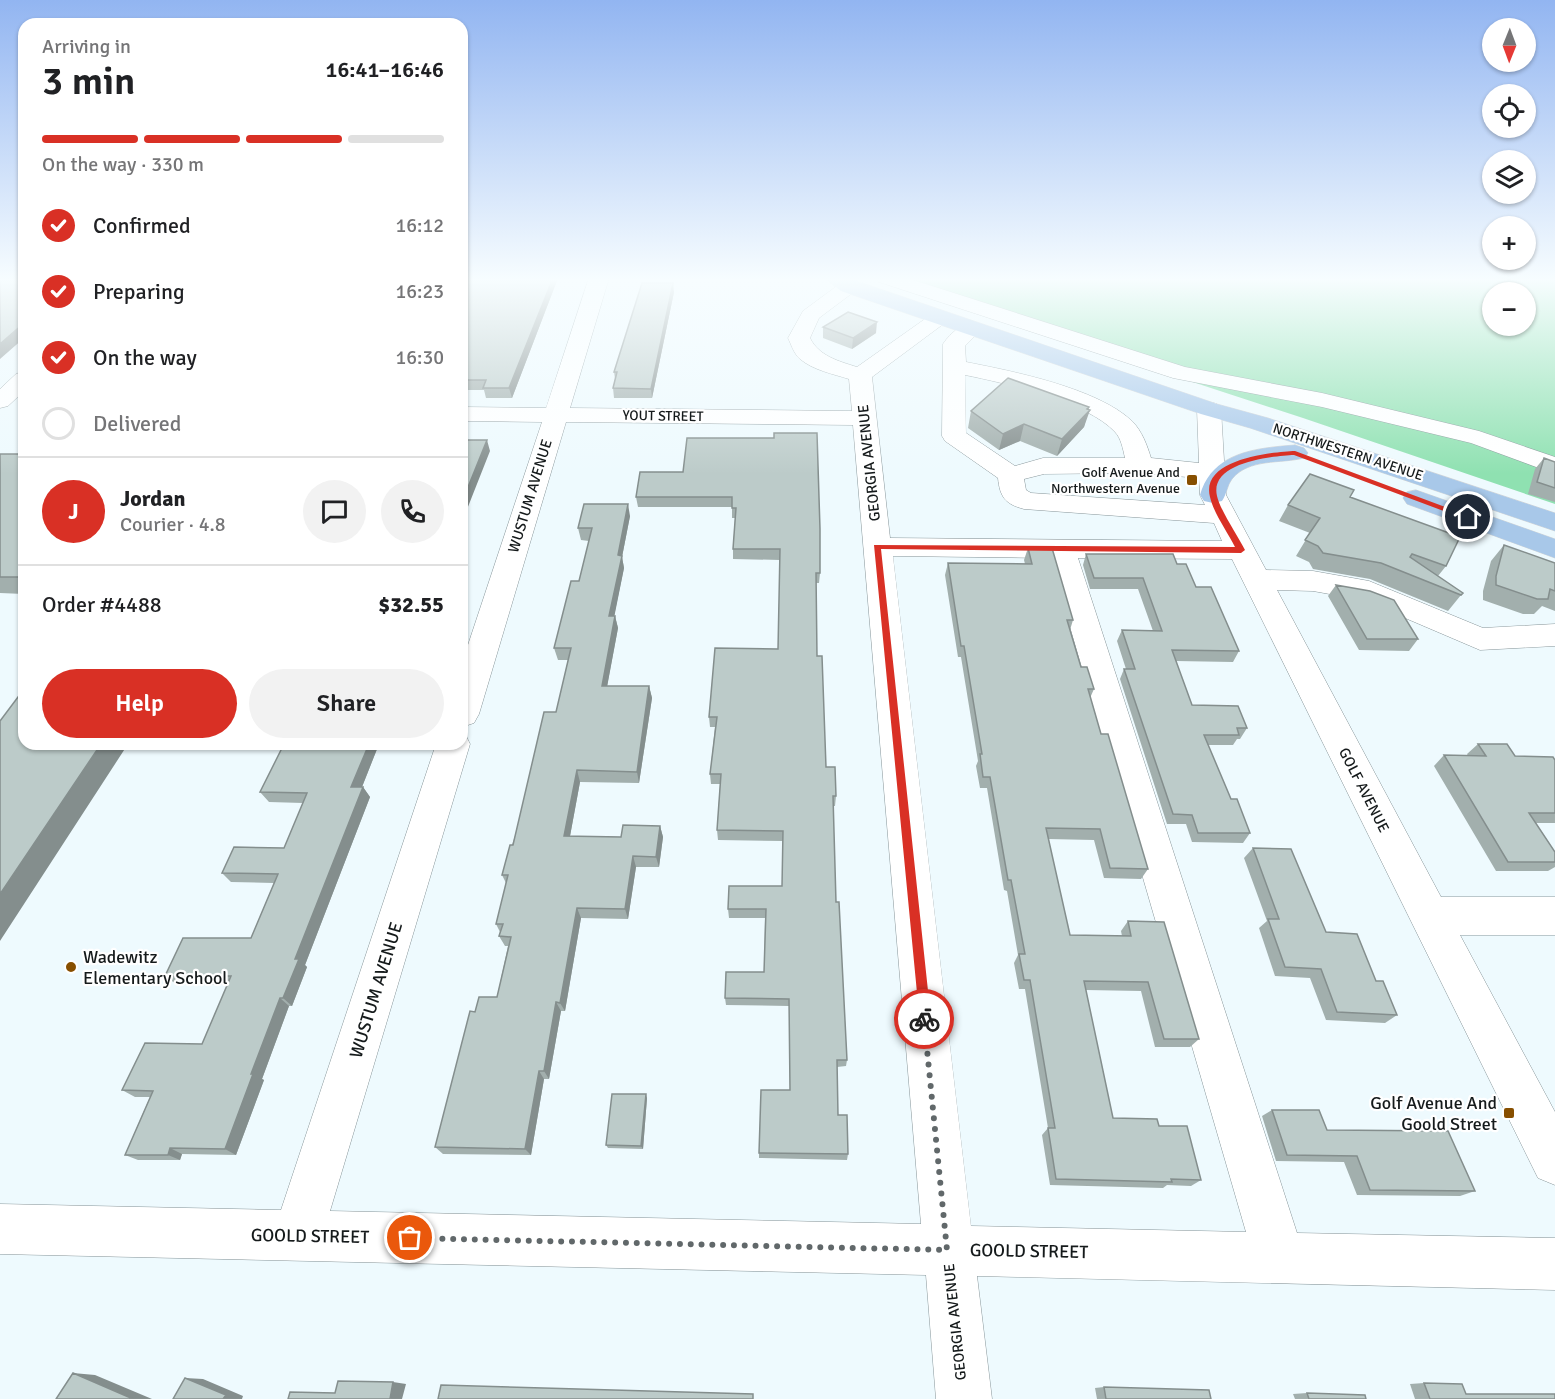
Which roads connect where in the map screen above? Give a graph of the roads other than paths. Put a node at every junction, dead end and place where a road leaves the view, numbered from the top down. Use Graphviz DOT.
graph roads {
  1 [pos="579,343"];
  2 [pos="802,343"];
  3 [pos="904,343"];
  4 [pos="955,343"];
  5 [pos="1014,343"];
  6 [pos="1089,343"];
  7 [pos="955,366"];
  8 [pos="860,375"];
  9 [pos="18,384"];
  10 [pos="0,401"];
  11 [pos="0,408"];
  12 [pos="18,408"];
  13 [pos="1209,409"];
  14 [pos="468,414"];
  15 [pos="556,415"];
  16 [pos="864,418"];
  17 [pos="1295,453"];
  18 [pos="1140,465"];
  19 [pos="1555,466"];
  20 [pos="1011,475"];
  21 [pos="1216,494"];
  22 [pos="1555,522"];
  23 [pos="877,547"];
  24 [pos="1061,548"];
  25 [pos="1555,549"];
  26 [pos="1249,565"];
  27 [pos="1555,635"];
  28 [pos="468,695"];
  29 [pos="451,750"];
  30 [pos="1429,915"];
  31 [pos="1555,916"];
  32 [pos="1555,1161"];
  33 [pos="0,1229"];
  34 [pos="298,1235"];
  35 [pos="947,1250"];
  36 [pos="1279,1257"];
  37 [pos="1555,1264"];
  38 [pos="964,1399"];
  1 -- 15 [label="street, WUSTUM AVENUE"];
  2 -- 8 [label="street"];
  3 -- 8 [label="street"];
  4 -- 7 [label="street"];
  5 -- 13 [label="main road, NORTHWESTERN AVENUE"];
  6 -- 19 [label="street"];
  7 -- 18 [label="street"];
  7 -- 20 [label="street"];
  8 -- 16 [label="street, GEORGIA AVENUE"];
  9 -- 10 [label="street"];
  11 -- 12 [label="street"];
  13 -- 17 [label="main road, NORTHWESTERN AVENUE"];
  13 -- 21 [label="street, GOLF AVENUE"];
  13 -- 22 [label="main road, NORTHWESTERN AVENUE"];
  14 -- 15 [label="street, YOUT STREET"];
  15 -- 16 [label="street, YOUT STREET"];
  15 -- 28 [label="street, WUSTUM AVENUE"];
  16 -- 23 [label="street, GEORGIA AVENUE"];
  17 -- 21 [label="main road"];
  17 -- 25 [label="main road, NORTHWESTERN AVENUE"];
  18 -- 20 [label="street"];
  18 -- 21 [label="street"];
  20 -- 21 [label="street"];
  21 -- 26 [label="street, GOLF AVENUE"];
  23 -- 24 [label="street"];
  23 -- 35 [label="street, GEORGIA AVENUE"];
  24 -- 26 [label="street"];
  24 -- 36 [label="street"];
  26 -- 27 [label="street"];
  26 -- 30 [label="street, GOLF AVENUE"];
  29 -- 34 [label="street, WUSTUM AVENUE"];
  30 -- 31 [label="street"];
  30 -- 32 [label="street, GOLF AVENUE"];
  33 -- 34 [label="street, GOOLD STREET"];
  34 -- 35 [label="street, GOOLD STREET"];
  35 -- 36 [label="street, GOOLD STREET"];
  35 -- 38 [label="street, GEORGIA AVENUE"];
  36 -- 37 [label="street, GOOLD STREET"];
}
